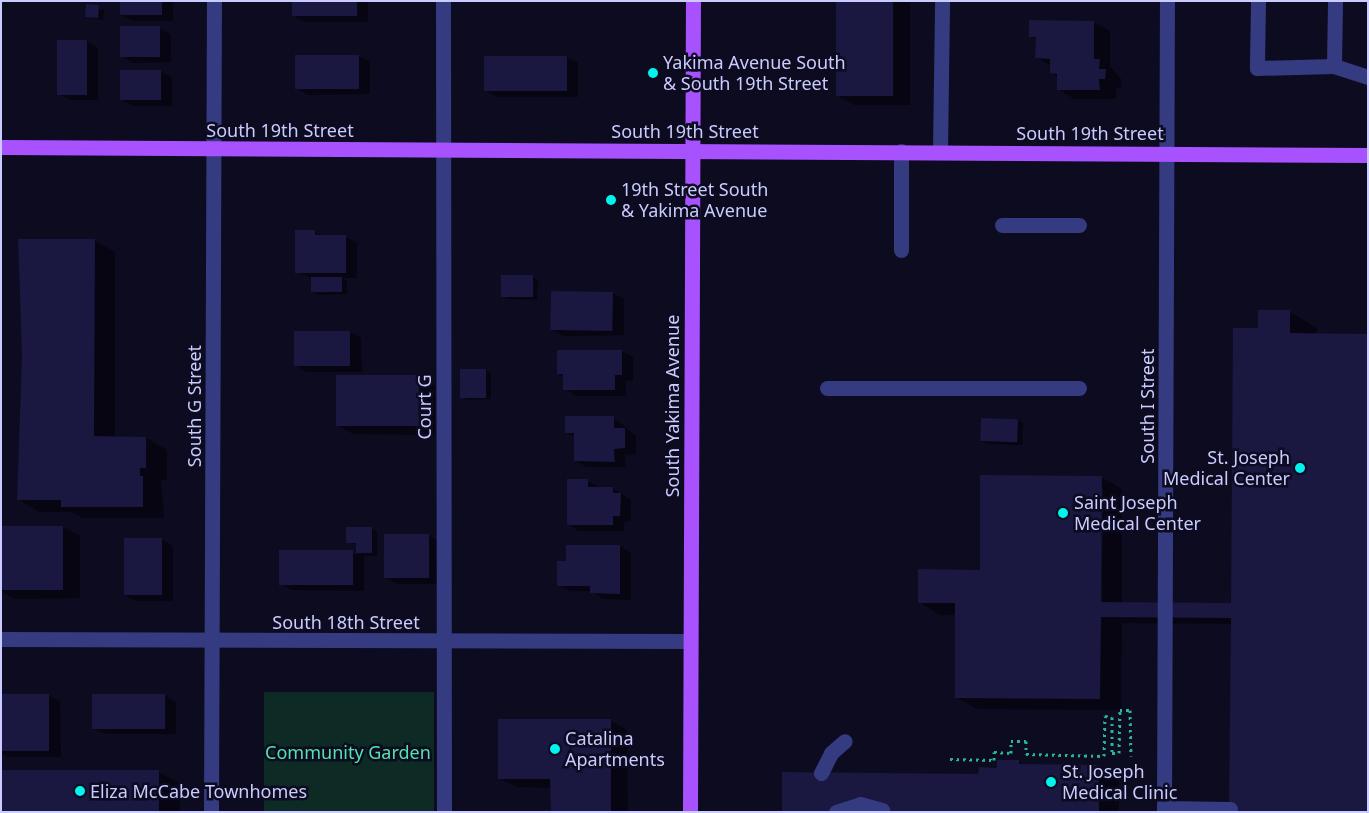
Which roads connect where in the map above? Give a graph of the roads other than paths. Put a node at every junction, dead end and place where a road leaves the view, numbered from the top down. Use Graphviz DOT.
graph roads {
  1 [pos="214,1"];
  2 [pos="443,1"];
  3 [pos="693,1"];
  4 [pos="942,1"];
  5 [pos="1168,1"];
  6 [pos="1258,1"];
  7 [pos="1335,1"];
  8 [pos="1334,66"];
  9 [pos="1368,77"];
  10 [pos="1,147"];
  11 [pos="214,148"];
  12 [pos="442,149"];
  13 [pos="692,150"];
  14 [pos="901,151"];
  15 [pos="940,151"];
  16 [pos="1166,152"];
  17 [pos="1368,155"];
  18 [pos="1002,225"];
  19 [pos="1079,225"];
  20 [pos="901,250"];
  21 [pos="827,388"];
  22 [pos="1079,388"];
  23 [pos="1,639"];
  24 [pos="212,640"];
  25 [pos="444,640"];
  26 [pos="690,641"];
  27 [pos="845,741"];
  28 [pos="821,772"];
  29 [pos="1230,809"];
  30 [pos="882,810"];
  31 [pos="1164,810"];
  32 [pos="211,812"];
  33 [pos="444,812"];
  34 [pos="690,812"];
  35 [pos="836,812"];
  1 -- 11 [label="street, South G Street"];
  2 -- 12 [label="street, Court G"];
  3 -- 13 [label="main road, South Yakima Avenue"];
  4 -- 15 [label="street"];
  5 -- 16 [label="street, South I Street"];
  6 -- 8 [label="street"];
  7 -- 8 [label="street"];
  8 -- 9 [label="street"];
  10 -- 11 [label="main road, South 19th Street"];
  11 -- 12 [label="main road, South 19th Street"];
  11 -- 24 [label="street, South G Street"];
  12 -- 13 [label="main road, South 19th Street"];
  12 -- 25 [label="street, Court G"];
  13 -- 14 [label="main road, South 19th Street"];
  13 -- 26 [label="main road, South Yakima Avenue"];
  14 -- 15 [label="main road, South 19th Street"];
  14 -- 20 [label="street"];
  15 -- 16 [label="main road, South 19th Street"];
  16 -- 17 [label="main road, South 19th Street"];
  16 -- 31 [label="street, South I Street"];
  18 -- 19 [label="street"];
  21 -- 22 [label="street"];
  23 -- 24 [label="street, South 18th Street"];
  24 -- 25 [label="street, South 18th Street"];
  24 -- 32 [label="street, South G Street"];
  25 -- 26 [label="street, South 18th Street"];
  25 -- 33 [label="street, Court G"];
  26 -- 34 [label="main road, South Yakima Avenue"];
  27 -- 28 [label="street"];
  29 -- 31 [label="street"];
  30 -- 35 [label="street"];
}
